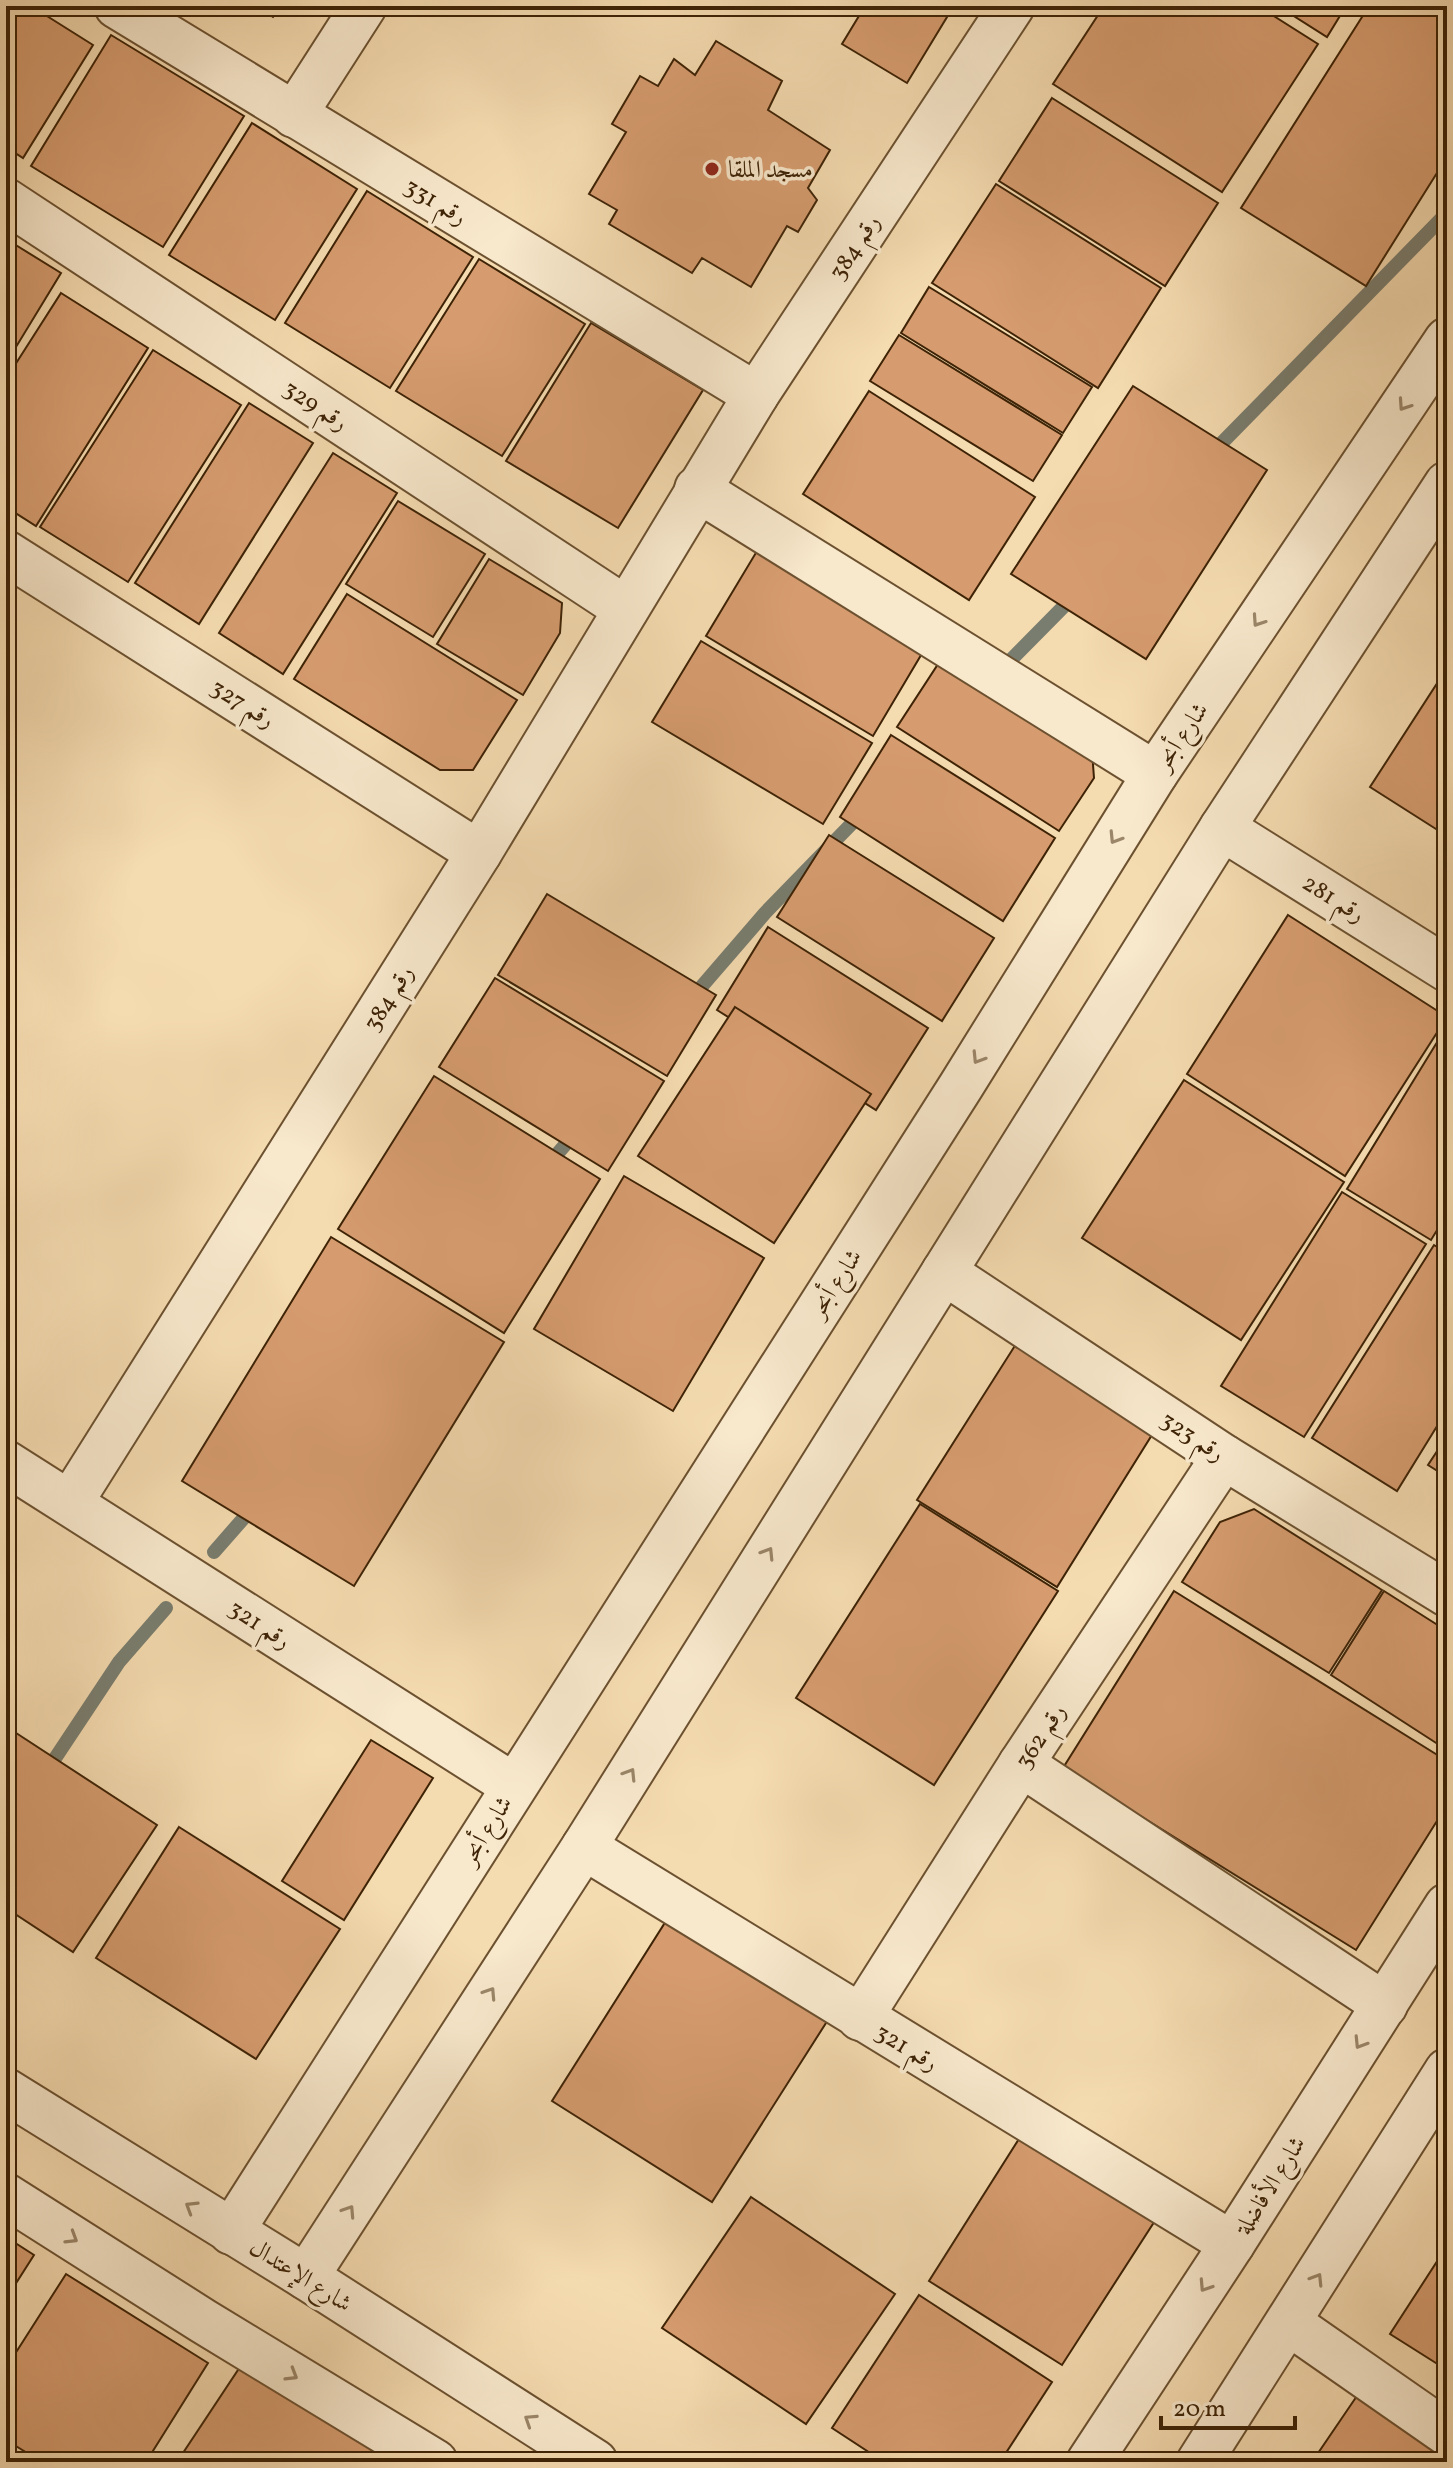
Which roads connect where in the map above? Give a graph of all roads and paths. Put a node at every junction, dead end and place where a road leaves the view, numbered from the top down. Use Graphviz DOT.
graph roads {
  1 [pos="117,6"];
  2 [pos="364,6"];
  3 [pos="1012,6"];
  4 [pos="294,115"];
  5 [pos="6,201"];
  6 [pos="1443,356"];
  7 [pos="756,395"];
  8 [pos="1447,484"];
  9 [pos="697,489"];
  10 [pos="6,553"];
  11 [pos="626,609"];
  12 [pos="1155,774"];
  13 [pos="1222,828"];
  14 [pos="479,853"];
  15 [pos="1447,969"];
  16 [pos="944,1272"];
  17 [pos="1224,1457"];
  18 [pos="6,1463"];
  19 [pos="70,1503"];
  20 [pos="1447,1594"];
  21 [pos="1021,1764"];
  22 [pos="514,1786"];
  23 [pos="584,1847"];
  24 [pos="1447,1906"];
  25 [pos="1385,2005"];
  26 [pos="860,2018"];
  27 [pos="1447,2071"];
  28 [pos="6,2091"];
  29 [pos="6,2196"];
  30 [pos="231,2232"];
  31 [pos="1232,2244"];
  32 [pos="306,2277"];
  33 [pos="1289,2323"];
  34 [pos="1447,2433"];
  35 [pos="435,2462"];
  36 [pos="595,2462"];
  37 [pos="1089,2462"];
  38 [pos="1199,2462"];
  1 -- 4 [label="street, رقم 331"];
  2 -- 4 [label="street"];
  3 -- 7 [label="street, رقم 384"];
  4 -- 7 [label="street, رقم 331"];
  5 -- 11 [label="street, رقم 329"];
  6 -- 12 [label="street, شارع أبحر, one-way"];
  7 -- 9 [label="street, رقم 384"];
  8 -- 13 [label="street"];
  9 -- 11 [label="street, رقم 384"];
  9 -- 12 [label="street"];
  10 -- 14 [label="street, رقم 327"];
  11 -- 14 [label="street, رقم 384"];
  12 -- 22 [label="street, شارع أبحر, one-way"];
  13 -- 15 [label="street, رقم 281"];
  13 -- 16 [label="street"];
  14 -- 19 [label="street, رقم 384"];
  16 -- 17 [label="street, رقم 323"];
  23 -- 16 [label="street, one-way"];
  17 -- 20 [label="street, رقم 323"];
  17 -- 21 [label="street, رقم 362"];
  18 -- 19 [label="street, رقم 321"];
  19 -- 22 [label="street, رقم 321"];
  21 -- 25 [label="street"];
  21 -- 26 [label="street, رقم 362"];
  22 -- 30 [label="street, شارع أبحر"];
  23 -- 26 [label="street, رقم 321"];
  32 -- 23 [label="street, one-way"];
  24 -- 25 [label="street, شارع الأفاضلة"];
  25 -- 31 [label="street, شارع الأفاضلة, one-way"];
  26 -- 31 [label="street, رقم 321"];
  33 -- 27 [label="street, one-way"];
  30 -- 28 [label="street, شارع الإعتدال, one-way"];
  29 -- 35 [label="street, one-way"];
  30 -- 32 [label="street, شارع الإعتدال"];
  31 -- 37 [label="street, شارع الأفاضلة, one-way"];
  36 -- 32 [label="street, شارع الإعتدال, one-way"];
  33 -- 34 [label="street"];
  33 -- 38 [label="street"];
}
